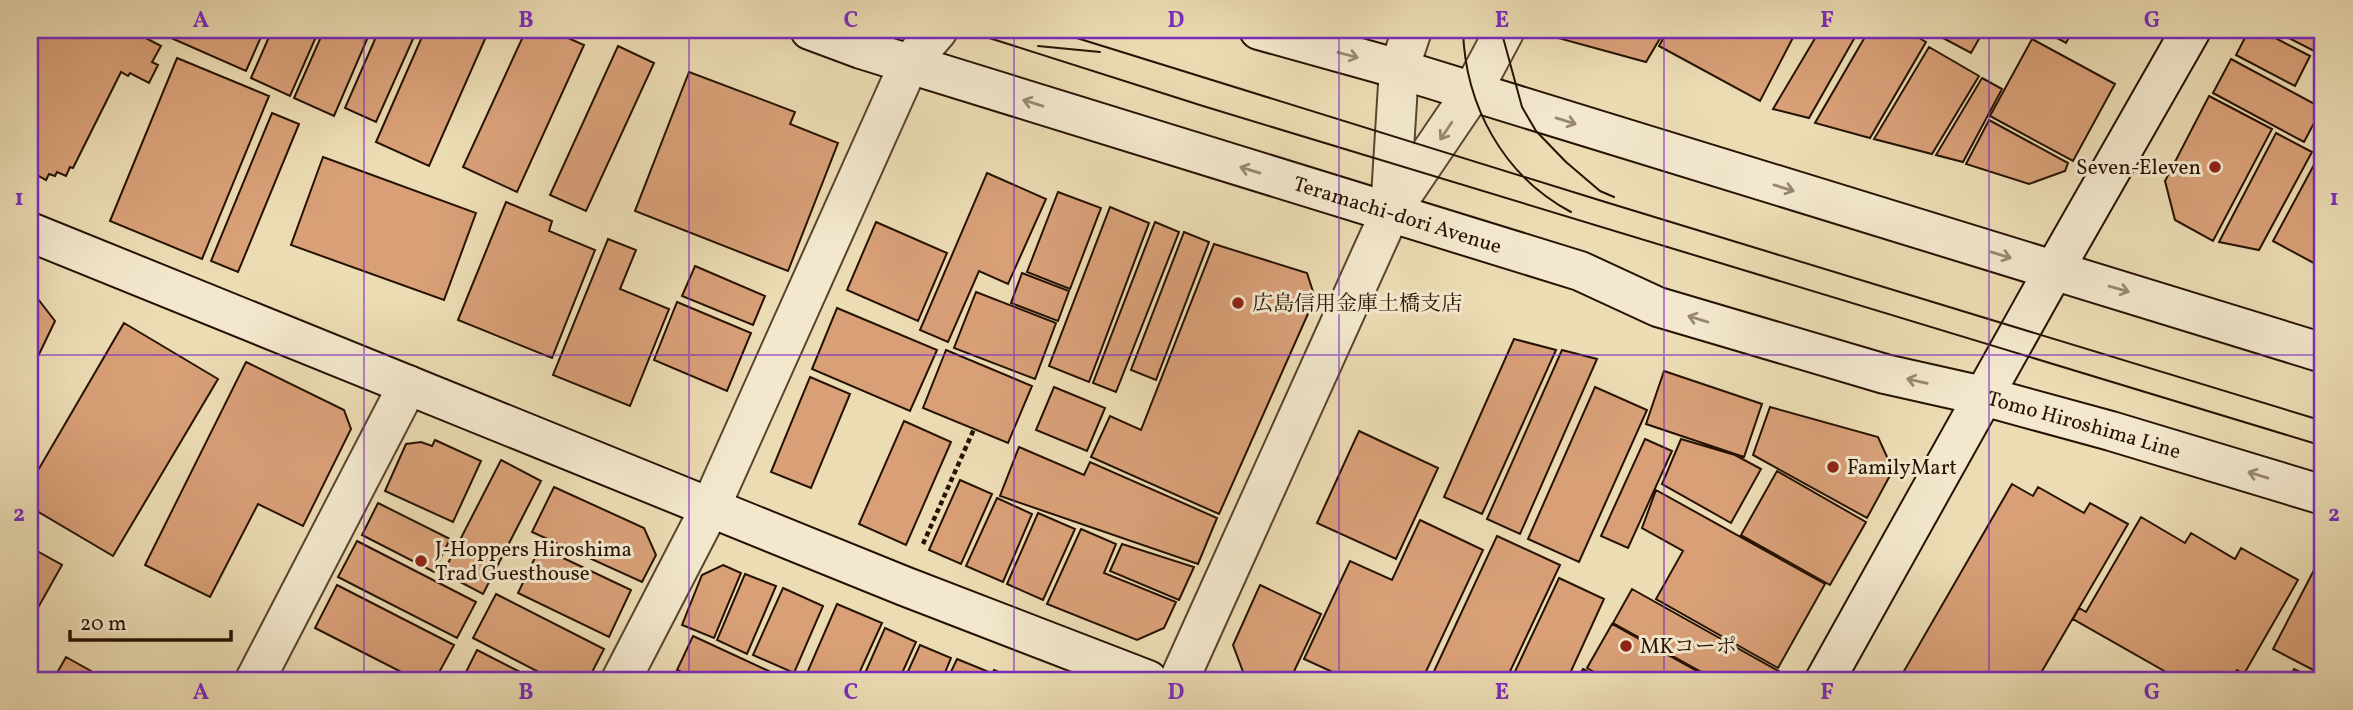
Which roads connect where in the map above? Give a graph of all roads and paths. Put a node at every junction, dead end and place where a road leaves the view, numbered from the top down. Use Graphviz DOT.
graph roads {
  1 [pos="810,30"];
  2 [pos="938,30"];
  3 [pos="1259,30"];
  4 [pos="1412,30"];
  5 [pos="1505,30"];
  6 [pos="2191,30"];
  7 [pos="909,64"];
  8 [pos="1399,69"];
  9 [pos="1472,92"];
  10 [pos="1390,213"];
  11 [pos="30,232"];
  12 [pos="2054,271"];
  13 [pos="2323,353"];
  14 [pos="408,385"];
  15 [pos="1983,396"];
  16 [pos="974,429"];
  17 [pos="2323,495"];
  18 [pos="710,508"];
  19 [pos="904,586"];
  20 [pos="254,680"];
  21 [pos="621,680"];
  22 [pos="1148,680"];
  23 [pos="1179,680"];
  24 [pos="1825,680"];
  1 -- 7 [label="street, Teramachi-dori Avenue"];
  2 -- 7 [label="street"];
  3 -- 8 [label="street, one-way"];
  4 -- 8 [label="street"];
  5 -- 9 [label="street"];
  6 -- 12 [label="street, Tomo Hiroshima Line"];
  10 -- 7 [label="street, Teramachi-dori Avenue, one-way"];
  7 -- 18 [label="street"];
  8 -- 9 [label="street"];
  8 -- 10 [label="street"];
  9 -- 10 [label="street, one-way"];
  9 -- 12 [label="street, one-way"];
  15 -- 10 [label="street, Teramachi-dori Avenue, one-way"];
  10 -- 23 [label="street"];
  11 -- 14 [label="street"];
  12 -- 13 [label="street, one-way"];
  12 -- 15 [label="street, Tomo Hiroshima Line"];
  14 -- 18 [label="street"];
  14 -- 20 [label="street"];
  17 -- 15 [label="street, Tomo Hiroshima Line, one-way"];
  15 -- 24 [label="street"];
  16 -- 19 [label="path"];
  18 -- 19 [label="street"];
  18 -- 21 [label="street"];
  19 -- 22 [label="street"];
}
